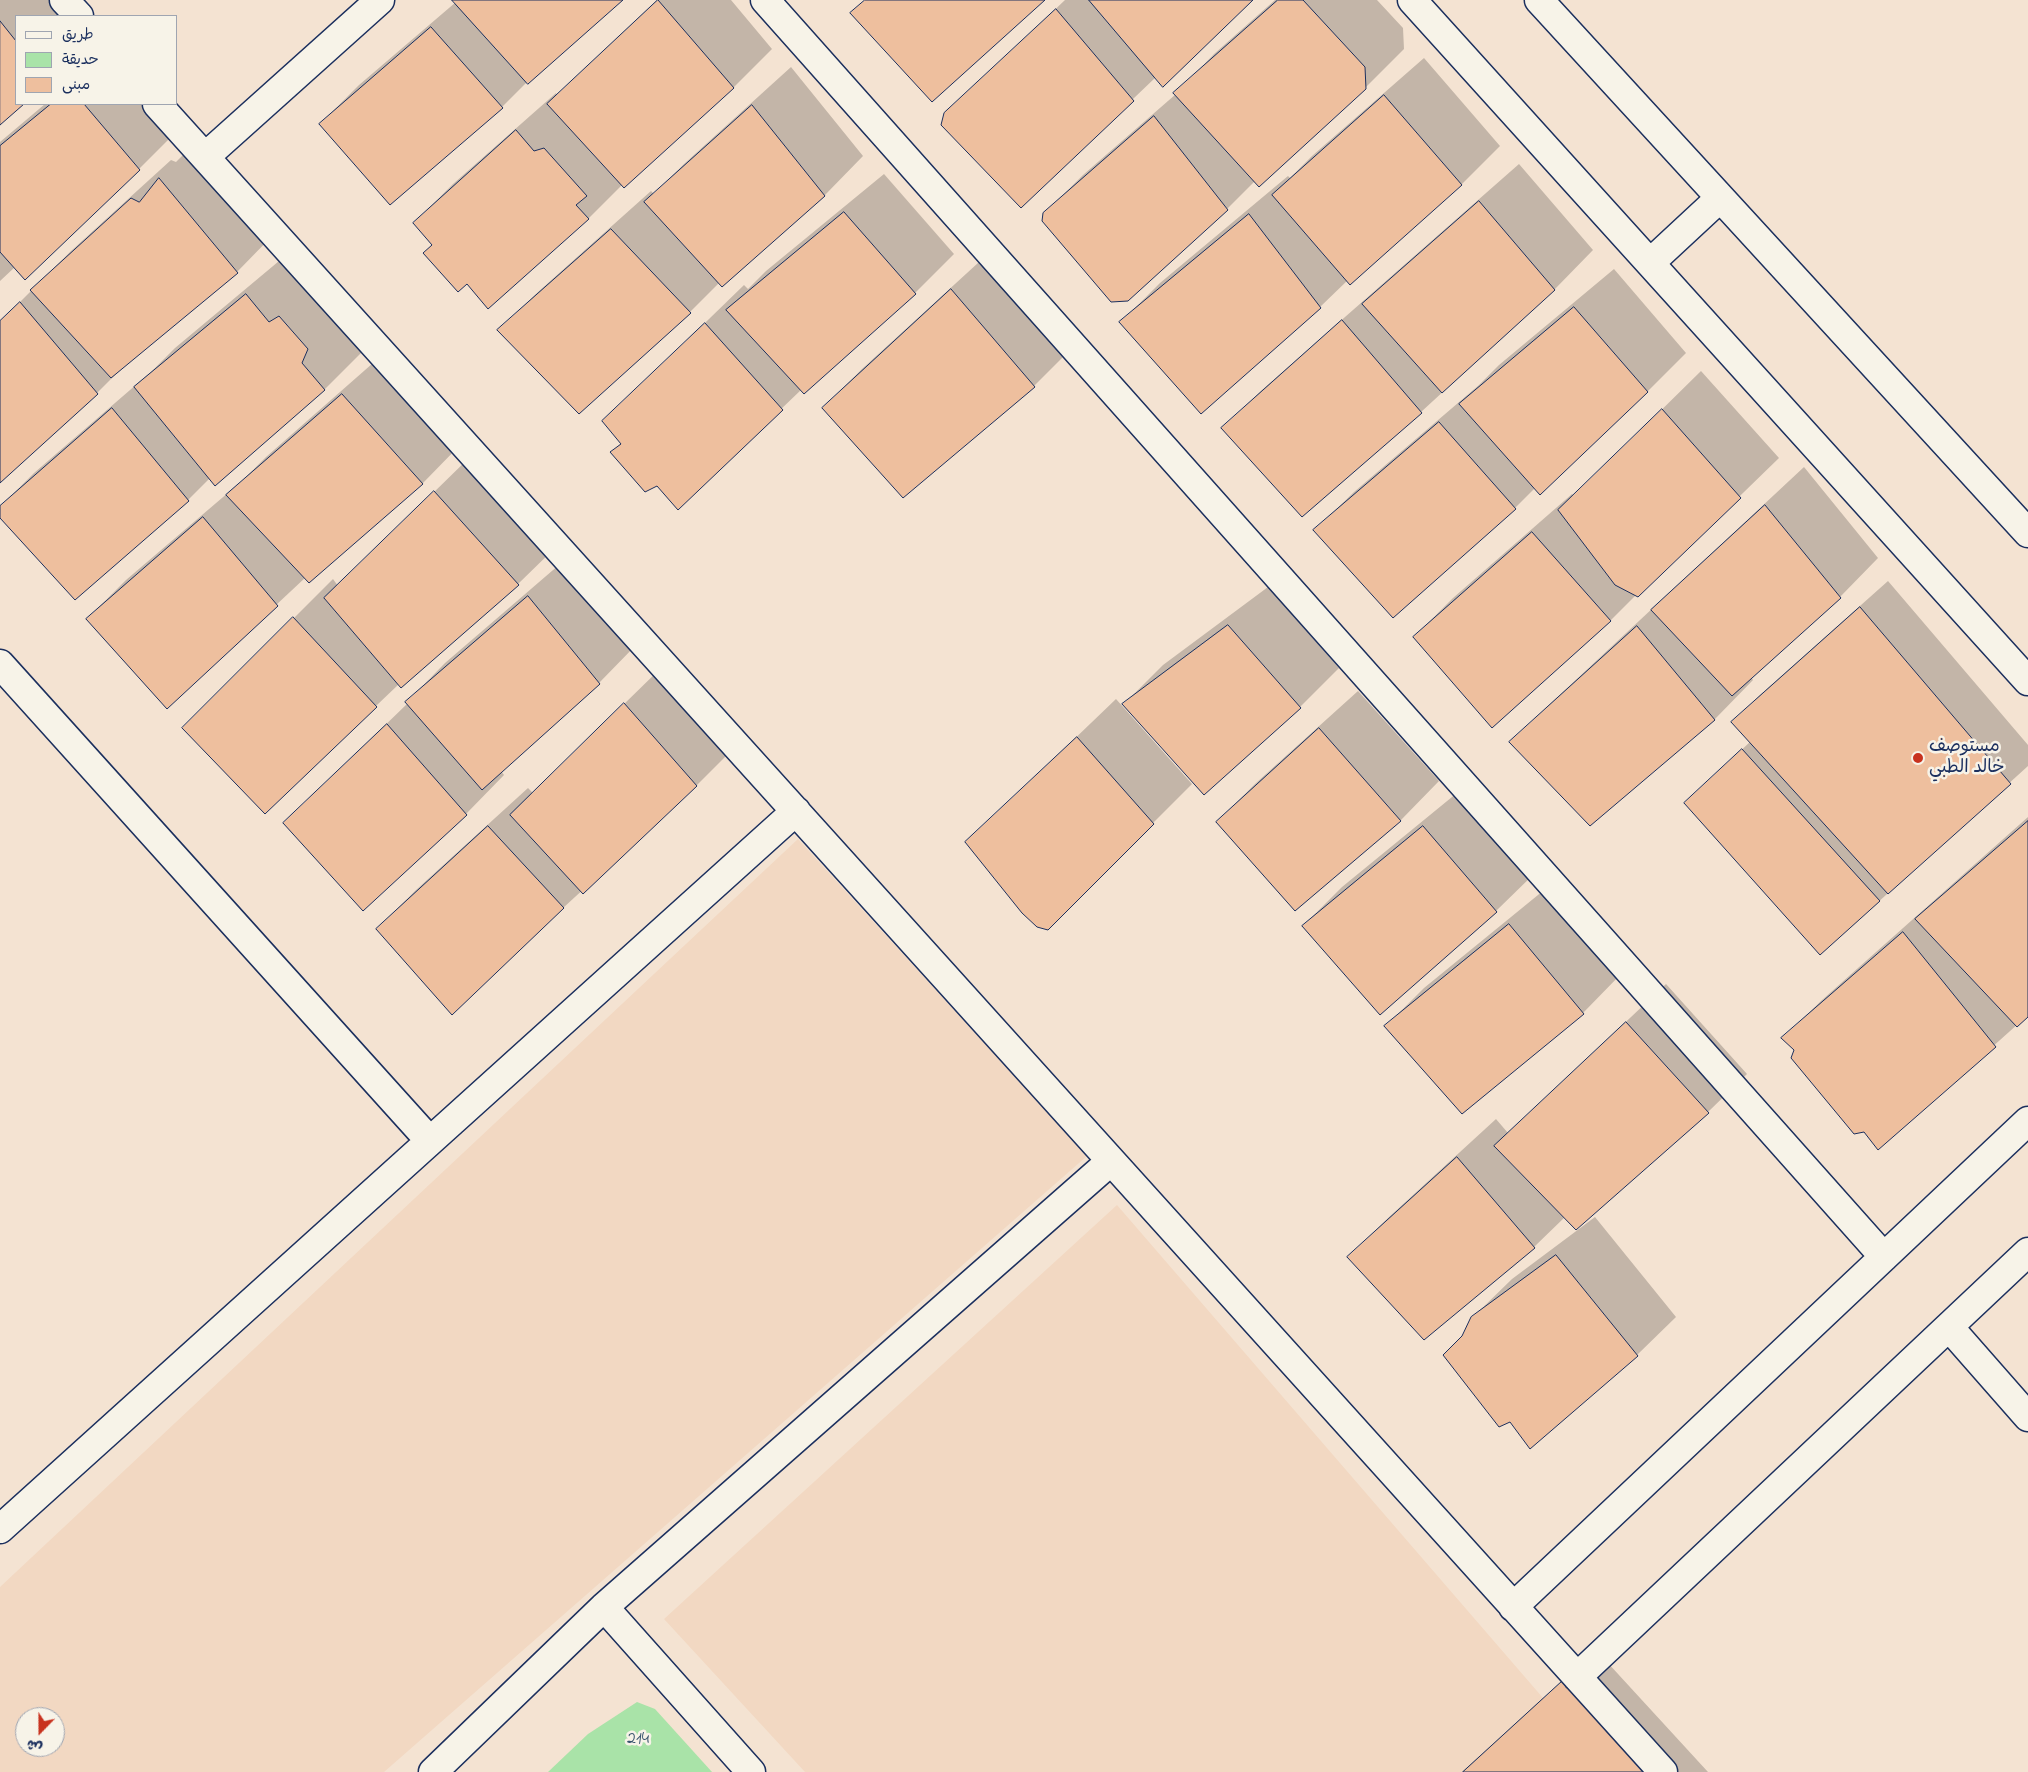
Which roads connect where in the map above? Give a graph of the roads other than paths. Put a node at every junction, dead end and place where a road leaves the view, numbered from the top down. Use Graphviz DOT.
graph roads {
  1 [pos="64,0"];
  2 [pos="380,0"];
  3 [pos="765,0"];
  4 [pos="1412,0"];
  5 [pos="1538,0"];
  6 [pos="77,15"];
  7 [pos="158,105"];
  8 [pos="205,157"];
  9 [pos="1720,198"];
  10 [pos="1650,263"];
  11 [pos="2028,533"];
  12 [pos="0,664"];
  13 [pos="2028,681"];
  14 [pos="796,811"];
  15 [pos="2028,1121"];
  16 [pos="430,1141"];
  17 [pos="1111,1160"];
  18 [pos="2028,1252"];
  19 [pos="1884,1258"];
  20 [pos="1949,1327"];
  21 [pos="2028,1417"];
  22 [pos="0,1529"];
  23 [pos="604,1607"];
  24 [pos="1513,1607"];
  25 [pos="1576,1677"];
  26 [pos="433,1772"];
  27 [pos="751,1772"];
  28 [pos="1663,1772"];
  1 -- 6 [label="street"];
  2 -- 8 [label="street"];
  3 -- 19 [label="street"];
  4 -- 10 [label="street"];
  5 -- 9 [label="street"];
  7 -- 8 [label="street"];
  8 -- 14 [label="street"];
  9 -- 10 [label="street"];
  9 -- 11 [label="street"];
  10 -- 13 [label="street"];
  12 -- 16 [label="street"];
  14 -- 16 [label="street"];
  14 -- 17 [label="street"];
  15 -- 19 [label="street"];
  16 -- 22 [label="street"];
  17 -- 23 [label="street"];
  17 -- 24 [label="street"];
  18 -- 20 [label="street"];
  19 -- 24 [label="street"];
  20 -- 21 [label="street"];
  20 -- 25 [label="street"];
  23 -- 26 [label="street"];
  23 -- 27 [label="street"];
  24 -- 25 [label="street"];
  25 -- 28 [label="street"];
}
